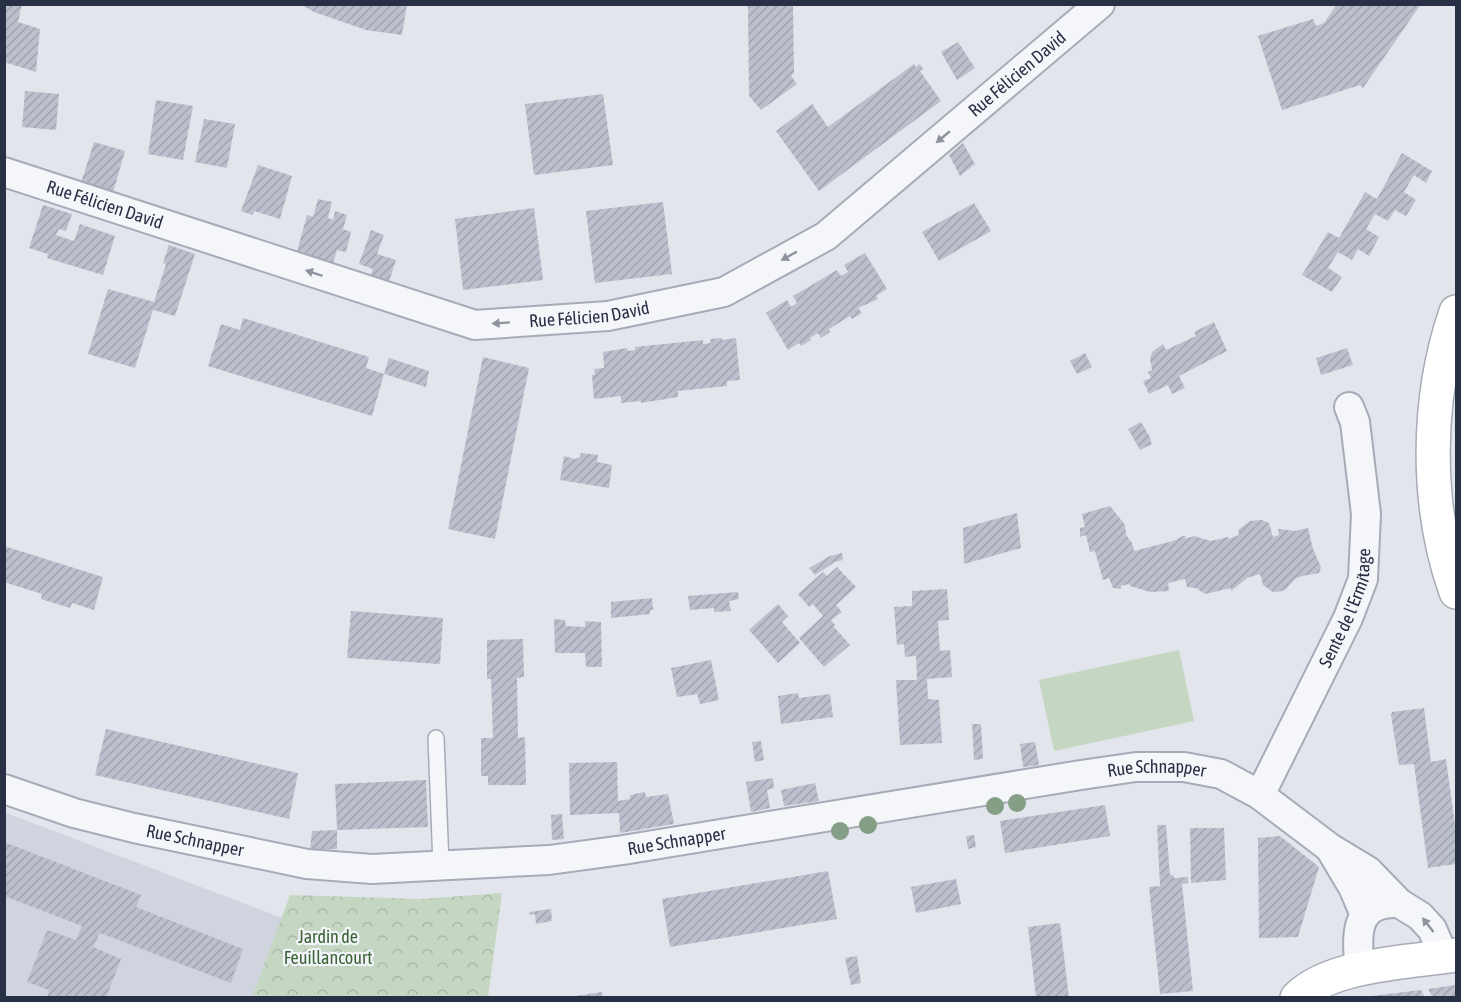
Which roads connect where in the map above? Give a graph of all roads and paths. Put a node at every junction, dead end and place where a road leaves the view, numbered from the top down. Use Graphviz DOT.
graph roads {
  1 [pos="1100,4"];
  2 [pos="4,172"];
  3 [pos="1456,312"];
  4 [pos="1349,407"];
  5 [pos="1456,591"];
  6 [pos="436,738"];
  7 [pos="4,789"];
  8 [pos="1260,795"];
  9 [pos="1330,848"];
  10 [pos="441,865"];
  11 [pos="1399,903"];
  12 [pos="1365,915"];
  13 [pos="1450,956"];
  14 [pos="1360,969"];
  15 [pos="1297,998"];
  1 -- 2 [label="street, Rue Félicien David, one-way"];
  3 -- 5 [label="main road"];
  4 -- 8 [label="street, Sente de l'Ermitage"];
  6 -- 10 [label="lane"];
  7 -- 10 [label="street, Rue Schnapper"];
  8 -- 9 [label="street, Rue Schnapper"];
  8 -- 10 [label="street, Rue Schnapper"];
  9 -- 11 [label="street, Rue Schnapper"];
  9 -- 12 [label="street, Rue Schnapper"];
  11 -- 12 [label="street"];
  13 -- 11 [label="street, Rue Schnapper, one-way"];
  12 -- 14 [label="street"];
  13 -- 14 [label="main road"];
  14 -- 15 [label="main road"];
}
